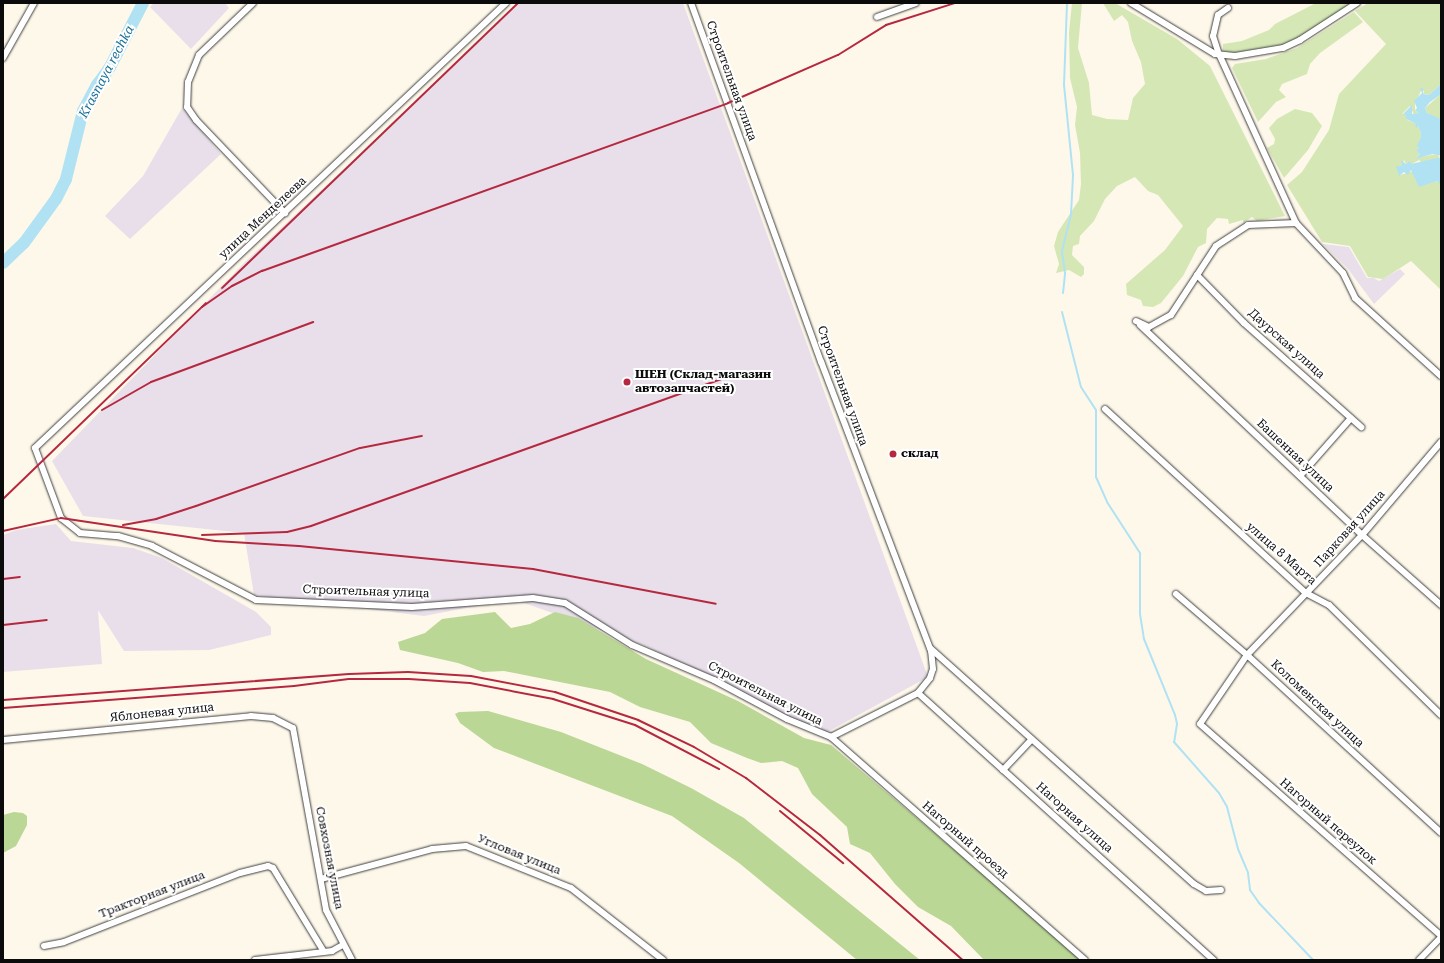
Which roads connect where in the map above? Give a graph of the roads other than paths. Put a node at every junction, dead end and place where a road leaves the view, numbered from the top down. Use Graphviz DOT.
graph roads {
  1 [pos="34,3"];
  2 [pos="253,3"];
  3 [pos="506,3"];
  4 [pos="691,3"];
  5 [pos="916,3"];
  6 [pos="1131,3"];
  7 [pos="1357,3"];
  8 [pos="1228,8"];
  9 [pos="877,17"];
  10 [pos="1219,54"];
  11 [pos="3,58"];
  12 [pos="284,213"];
  13 [pos="1296,223"];
  14 [pos="1198,275"];
  15 [pos="1441,376"];
  16 [pos="1105,408"];
  17 [pos="1351,418"];
  18 [pos="1361,427"];
  19 [pos="1441,442"];
  20 [pos="35,448"];
  21 [pos="1300,476"];
  22 [pos="1362,535"];
  23 [pos="1306,593"];
  24 [pos="1176,594"];
  25 [pos="1441,605"];
  26 [pos="929,647"];
  27 [pos="1247,655"];
  28 [pos="918,693"];
  29 [pos="1441,715"];
  30 [pos="1200,724"];
  31 [pos="832,738"];
  32 [pos="1032,739"];
  33 [pos="3,740"];
  34 [pos="298,755"];
  35 [pos="1004,770"];
  36 [pos="1441,833"];
  37 [pos="321,879"];
  38 [pos="1221,890"];
  39 [pos="1441,937"];
  40 [pos="343,944"];
  41 [pos="44,946"];
  42 [pos="324,952"];
  43 [pos="255,960"];
  44 [pos="352,960"];
  45 [pos="663,960"];
  46 [pos="1085,960"];
  47 [pos="1214,960"];
  48 [pos="1419,960"];
  1 -- 11 [label="street"];
  2 -- 12 [label="street"];
  3 -- 12 [label="street, улица Менделеева"];
  4 -- 26 [label="street, Строительная улица"];
  5 -- 9 [label="street"];
  6 -- 10 [label="street"];
  7 -- 10 [label="street"];
  8 -- 10 [label="street"];
  10 -- 13 [label="street"];
  12 -- 20 [label="street, улица Менделеева"];
  13 -- 14 [label="street"];
  13 -- 15 [label="street"];
  14 -- 17 [label="street, Даурская улица"];
  14 -- 21 [label="street, Башенная улица"];
  16 -- 23 [label="street, улица 8 Марта"];
  17 -- 18 [label="street, Даурская улица"];
  17 -- 21 [label="street"];
  19 -- 22 [label="street, Парковая улица"];
  20 -- 31 [label="street, Строительная улица"];
  21 -- 22 [label="street, Башенная улица"];
  22 -- 23 [label="street, Парковая улица"];
  22 -- 25 [label="street, Башенная улица"];
  23 -- 27 [label="street, Парковая улица"];
  23 -- 29 [label="street, улица 8 Марта"];
  24 -- 27 [label="street, Коломенская улица"];
  26 -- 28 [label="street, Строительная улица"];
  26 -- 32 [label="street"];
  27 -- 30 [label="street, Парковая улица"];
  27 -- 36 [label="street, Коломенская улица"];
  28 -- 31 [label="street, Строительная улица"];
  28 -- 35 [label="street, Нагорная улица"];
  30 -- 39 [label="street, Нагорный переулок"];
  31 -- 46 [label="street, Нагорный проезд"];
  32 -- 35 [label="street"];
  32 -- 38 [label="street"];
  33 -- 34 [label="street, Яблоневая улица"];
  34 -- 37 [label="street, Совхозная улица"];
  35 -- 47 [label="street, Нагорная улица"];
  37 -- 40 [label="street, Совхозная улица"];
  37 -- 45 [label="street, Угловая улица"];
  39 -- 48 [label="street"];
  40 -- 42 [label="street"];
  40 -- 44 [label="street, Совхозная улица"];
  41 -- 42 [label="street, Тракторная улица"];
  42 -- 43 [label="street"];
}
